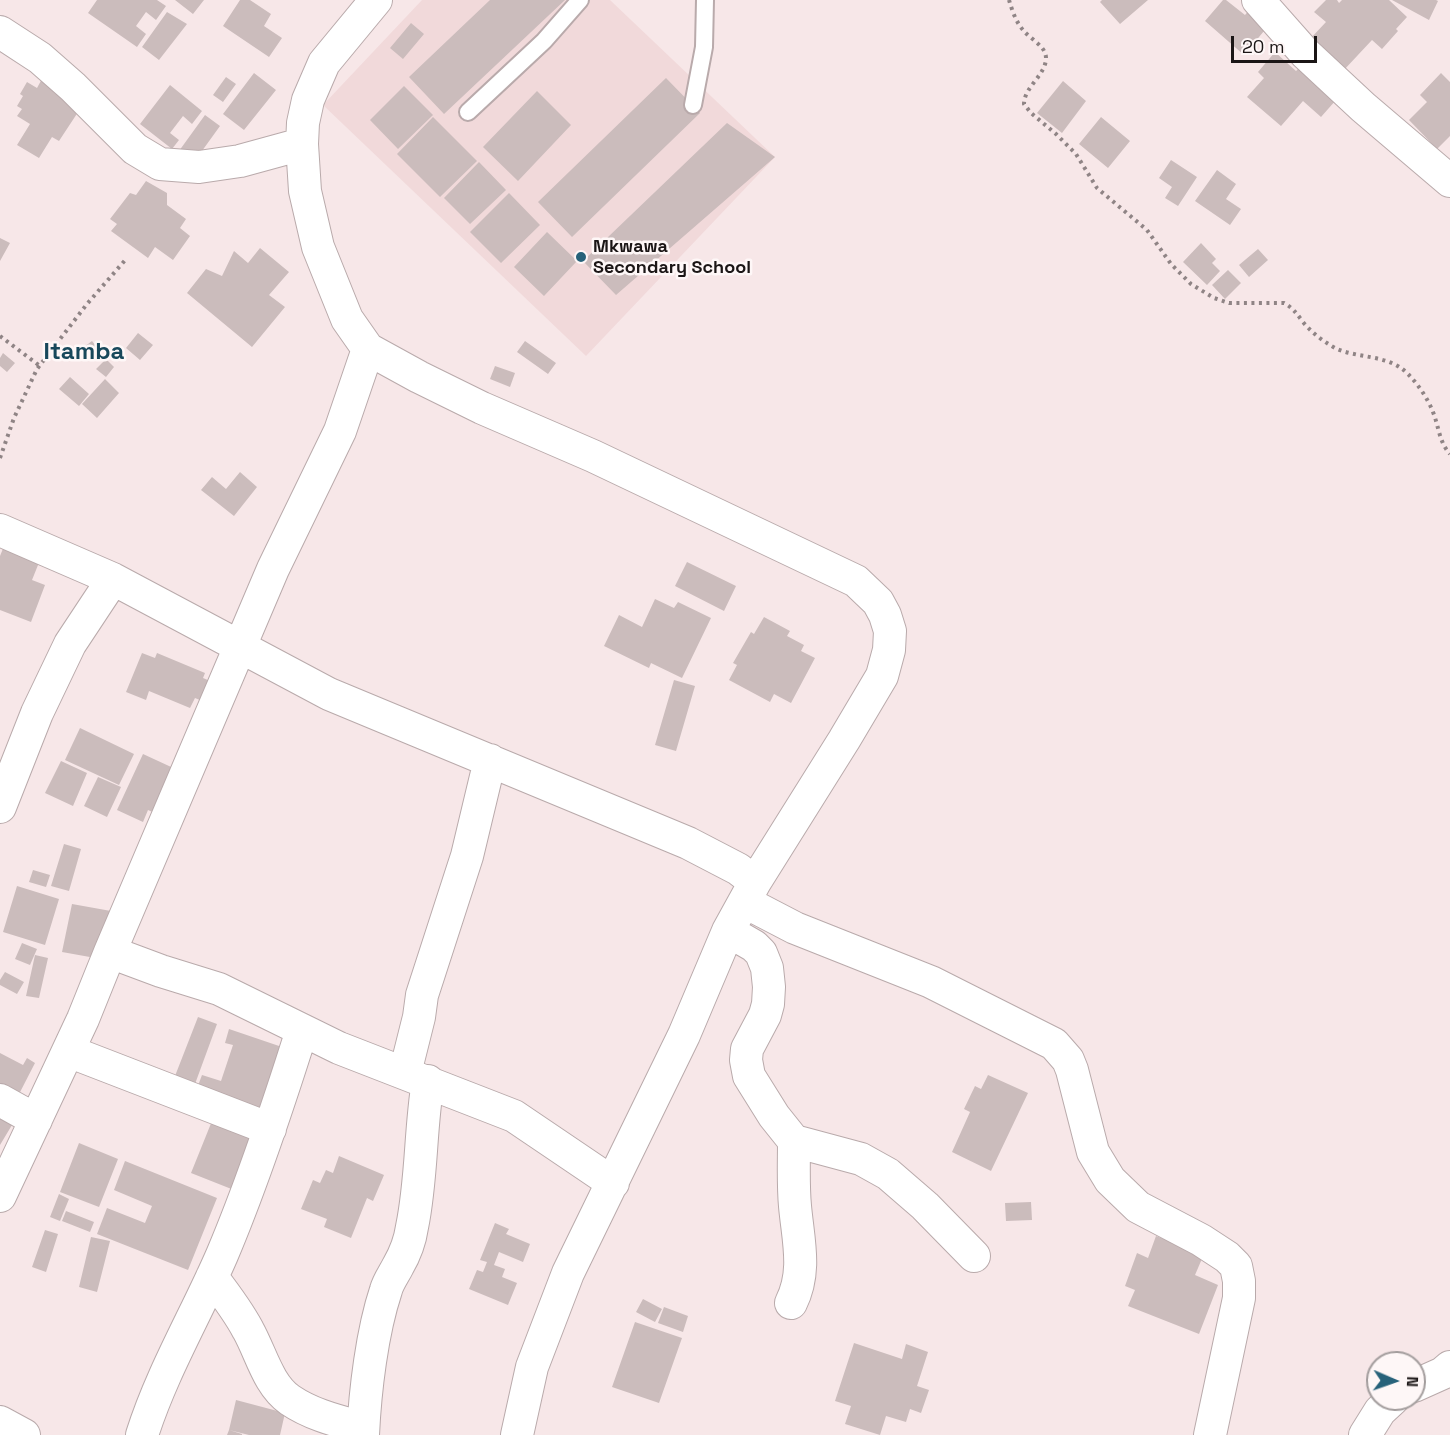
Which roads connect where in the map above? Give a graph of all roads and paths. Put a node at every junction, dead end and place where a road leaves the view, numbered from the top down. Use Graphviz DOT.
graph roads {
  1 [pos="579,0"];
  2 [pos="705,0"];
  3 [pos="1009,0"];
  4 [pos="1258,0"];
  5 [pos="375,1"];
  6 [pos="0,32"];
  7 [pos="693,105"];
  8 [pos="468,112"];
  9 [pos="302,144"];
  10 [pos="1450,181"];
  11 [pos="127,258"];
  12 [pos="0,336"];
  13 [pos="369,349"];
  14 [pos="40,366"];
  15 [pos="1450,454"];
  16 [pos="0,458"];
  17 [pos="0,530"];
  18 [pos="113,579"];
  19 [pos="239,646"];
  20 [pos="490,760"];
  21 [pos="7,766"];
  22 [pos="0,807"];
  23 [pos="750,892"];
  24 [pos="728,931"];
  25 [pos="110,952"];
  26 [pos="302,1030"];
  27 [pos="68,1051"];
  28 [pos="417,1077"];
  29 [pos="0,1100"];
  30 [pos="36,1120"];
  31 [pos="270,1129"];
  32 [pos="794,1141"];
  33 [pos="613,1183"];
  34 [pos="0,1196"];
  35 [pos="974,1256"];
  36 [pos="212,1277"];
  37 [pos="791,1303"];
  38 [pos="1450,1367"];
  39 [pos="1426,1381"];
  40 [pos="1381,1411"];
  41 [pos="0,1422"];
  42 [pos="363,1432"];
  43 [pos="24,1435"];
  44 [pos="142,1435"];
  45 [pos="517,1435"];
  46 [pos="1210,1435"];
  47 [pos="1365,1435"];
  1 -- 8 [label="lane"];
  2 -- 7 [label="lane"];
  3 -- 15 [label="path"];
  4 -- 10 [label="street"];
  5 -- 9 [label="street"];
  6 -- 9 [label="street"];
  9 -- 13 [label="street"];
  11 -- 14 [label="path"];
  12 -- 14 [label="path"];
  13 -- 19 [label="street"];
  13 -- 23 [label="street"];
  14 -- 16 [label="path"];
  17 -- 18 [label="street"];
  18 -- 19 [label="street"];
  18 -- 21 [label="street"];
  19 -- 20 [label="street"];
  19 -- 25 [label="street"];
  20 -- 23 [label="street"];
  20 -- 28 [label="street"];
  21 -- 22 [label="street"];
  23 -- 24 [label="street"];
  23 -- 46 [label="street"];
  24 -- 32 [label="street"];
  24 -- 33 [label="street"];
  25 -- 26 [label="street"];
  25 -- 27 [label="street"];
  26 -- 28 [label="street"];
  26 -- 31 [label="street"];
  27 -- 30 [label="street"];
  27 -- 31 [label="street"];
  28 -- 33 [label="street"];
  28 -- 42 [label="street"];
  29 -- 30 [label="street"];
  30 -- 34 [label="street"];
  31 -- 36 [label="street"];
  32 -- 35 [label="street"];
  32 -- 37 [label="street"];
  33 -- 45 [label="street"];
  36 -- 42 [label="street"];
  36 -- 44 [label="street"];
  38 -- 39 [label="street"];
  40 -- 47 [label="street"];
  41 -- 43 [label="street"];
}
